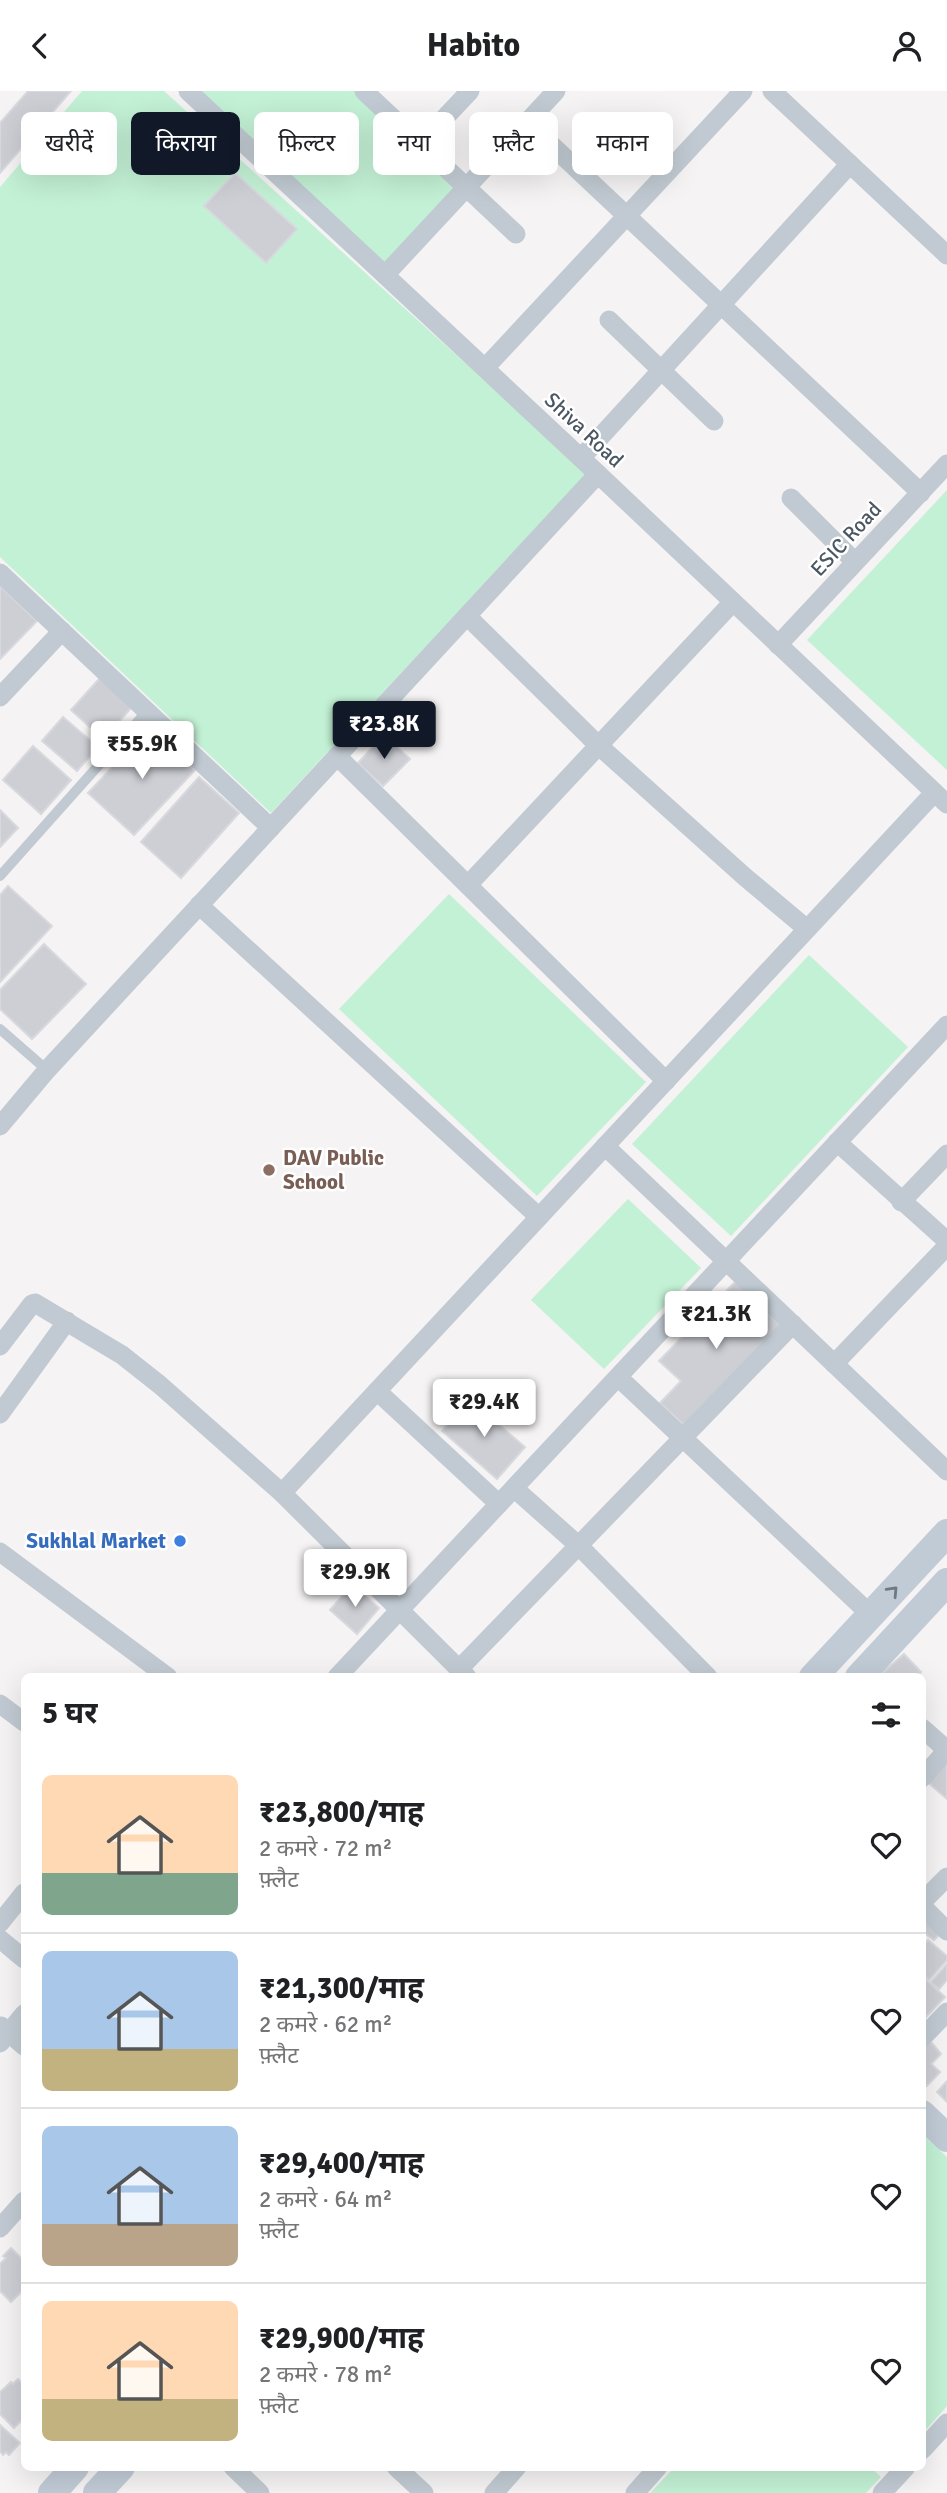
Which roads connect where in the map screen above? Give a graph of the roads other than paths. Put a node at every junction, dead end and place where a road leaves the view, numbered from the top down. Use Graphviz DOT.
graph roads {
  1 [pos="188,91"];
  2 [pos="364,91"];
  3 [pos="470,91"];
  4 [pos="556,91"];
  5 [pos="743,91"];
  6 [pos="772,91"];
  7 [pos="386,112"];
  8 [pos="450,112"];
  9 [pos="536,112"];
  10 [pos="558,151"];
  11 [pos="850,164"];
  12 [pos="452,175"];
  13 [pos="477,175"];
  14 [pos="465,188"];
  15 [pos="627,216"];
  16 [pos="516,234"];
  17 [pos="947,255"];
  18 [pos="385,275"];
  19 [pos="721,305"];
  20 [pos="610,320"];
  21 [pos="485,368"];
  22 [pos="662,370"];
  23 [pos="714,421"];
  24 [pos="581,458"];
  25 [pos="947,464"];
  26 [pos="598,474"];
  27 [pos="920,492"];
  28 [pos="791,498"];
  29 [pos="855,562"];
  30 [pos="0,573"];
  31 [pos="733,601"];
  32 [pos="467,615"];
  33 [pos="62,631"];
  34 [pos="778,645"];
  35 [pos="0,697"];
  36 [pos="147,711"];
  37 [pos="598,745"];
  38 [pos="337,756"];
  39 [pos="941,798"];
  40 [pos="271,828"];
  41 [pos="0,876"];
  42 [pos="468,885"];
  43 [pos="199,905"];
  44 [pos="807,929"];
  45 [pos="947,1026"];
  46 [pos="0,1029"];
  47 [pos="47,1070"];
  48 [pos="666,1081"];
  49 [pos="0,1126"];
  50 [pos="837,1142"];
  51 [pos="605,1146"];
  52 [pos="947,1154"];
  53 [pos="901,1202"];
  54 [pos="539,1217"];
  55 [pos="947,1243"];
  56 [pos="726,1261"];
  57 [pos="67,1321"];
  58 [pos="793,1324"];
  59 [pos="0,1346"];
  60 [pos="834,1364"];
  61 [pos="618,1377"];
  62 [pos="377,1391"];
  63 [pos="0,1414"];
  64 [pos="682,1437"];
  65 [pos="947,1471"];
  66 [pos="514,1488"];
  67 [pos="282,1493"];
  68 [pos="499,1504"];
  69 [pos="947,1533"];
  70 [pos="579,1546"];
  71 [pos="0,1552"];
  72 [pos="947,1582"];
  73 [pos="398,1611"];
  74 [pos="871,1615"];
  75 [pos="163,1673"];
  76 [pos="341,1673"];
  77 [pos="463,1673"];
  78 [pos="704,1673"];
  79 [pos="817,1673"];
  80 [pos="864,1673"];
  81 [pos="0,1704"];
  82 [pos="21,1720"];
  83 [pos="926,1732"];
  84 [pos="947,1750"];
  85 [pos="926,1774"];
  86 [pos="947,1877"];
  87 [pos="21,1897"];
  88 [pos="926,1900"];
  89 [pos="926,1908"];
  90 [pos="0,1923"];
  91 [pos="947,1931"];
  92 [pos="0,1939"];
  93 [pos="21,1956"];
  94 [pos="947,2012"];
  95 [pos="21,2017"];
  96 [pos="3,2033"];
  97 [pos="926,2034"];
  98 [pos="21,2044"];
  99 [pos="926,2118"];
  100 [pos="947,2138"];
  101 [pos="21,2204"];
  102 [pos="0,2228"];
  103 [pos="947,2423"];
  104 [pos="926,2446"];
  105 [pos="71,2471"];
  106 [pos="117,2471"];
  107 [pos="237,2471"];
  108 [pos="400,2471"];
  109 [pos="513,2471"];
  110 [pos="654,2471"];
  111 [pos="900,2471"];
  112 [pos="52,2493"];
  113 [pos="97,2493"];
  114 [pos="260,2493"];
  115 [pos="424,2493"];
  116 [pos="494,2493"];
  117 [pos="635,2493"];
  118 [pos="882,2493"];
  1 -- 18 [label="street, Shiva Road"];
  2 -- 7 [label="street"];
  3 -- 8 [label="street"];
  4 -- 9 [label="street"];
  5 -- 15 [label="street"];
  6 -- 11 [label="street"];
  10 -- 15 [label="street"];
  11 -- 17 [label="street"];
  11 -- 19 [label="street"];
  12 -- 14 [label="street"];
  13 -- 14 [label="street"];
  14 -- 16 [label="street"];
  14 -- 18 [label="street"];
  15 -- 19 [label="street"];
  15 -- 21 [label="street"];
  18 -- 21 [label="street, Shiva Road"];
  19 -- 22 [label="street"];
  19 -- 27 [label="street"];
  20 -- 22 [label="street"];
  21 -- 24 [label="street, Shiva Road"];
  22 -- 23 [label="street"];
  22 -- 24 [label="street"];
  24 -- 26 [label="street, Shiva Road"];
  25 -- 27 [label="street, ESIC Road"];
  26 -- 31 [label="street, Shiva Road"];
  26 -- 32 [label="street"];
  27 -- 29 [label="street, ESIC Road"];
  28 -- 29 [label="street"];
  29 -- 34 [label="street, ESIC Road"];
  30 -- 33 [label="street"];
  31 -- 34 [label="street, Shiva Road"];
  31 -- 37 [label="street"];
  32 -- 37 [label="street"];
  32 -- 38 [label="street"];
  33 -- 35 [label="street"];
  33 -- 36 [label="street"];
  34 -- 39 [label="street, Shiva Road"];
  36 -- 40 [label="street"];
  36 -- 41 [label="lane"];
  37 -- 42 [label="street"];
  37 -- 44 [label="street"];
  38 -- 40 [label="street"];
  38 -- 42 [label="street"];
  39 -- 44 [label="street"];
  40 -- 43 [label="street"];
  42 -- 48 [label="street"];
  43 -- 47 [label="street"];
  43 -- 54 [label="street"];
  44 -- 48 [label="street"];
  45 -- 50 [label="street"];
  46 -- 47 [label="lane"];
  47 -- 49 [label="street"];
  48 -- 51 [label="street"];
  50 -- 53 [label="street"];
  50 -- 56 [label="street"];
  51 -- 54 [label="street"];
  51 -- 56 [label="street"];
  52 -- 53 [label="street"];
  53 -- 55 [label="street"];
  54 -- 62 [label="street"];
  55 -- 60 [label="street"];
  56 -- 58 [label="street"];
  56 -- 61 [label="street"];
  57 -- 59 [label="street"];
  57 -- 63 [label="street"];
  57 -- 67 [label="street"];
  58 -- 60 [label="street"];
  58 -- 64 [label="street"];
  60 -- 65 [label="street"];
  61 -- 64 [label="street"];
  61 -- 66 [label="street"];
  62 -- 67 [label="street"];
  62 -- 68 [label="street"];
  64 -- 70 [label="street"];
  64 -- 74 [label="street"];
  66 -- 68 [label="street"];
  66 -- 70 [label="street"];
  67 -- 73 [label="street"];
  68 -- 73 [label="street"];
  74 -- 69 [label="street, one-way"];
  70 -- 77 [label="street"];
  70 -- 78 [label="street"];
  71 -- 75 [label="street"];
  72 -- 80 [label="street"];
  73 -- 76 [label="street"];
  73 -- 77 [label="street"];
  74 -- 79 [label="street"];
  81 -- 82 [label="street"];
  83 -- 84 [label="street"];
  84 -- 85 [label="street"];
  86 -- 88 [label="street"];
  87 -- 90 [label="street"];
  89 -- 91 [label="street"];
  92 -- 93 [label="street"];
  94 -- 97 [label="street"];
  95 -- 96 [label="street"];
  96 -- 98 [label="street"];
  99 -- 100 [label="street"];
  101 -- 102 [label="street"];
  103 -- 104 [label="street"];
  105 -- 112 [label="street"];
  106 -- 113 [label="street"];
  107 -- 114 [label="street"];
  108 -- 115 [label="street"];
  109 -- 116 [label="street"];
  110 -- 117 [label="street"];
  111 -- 118 [label="street"];
}
